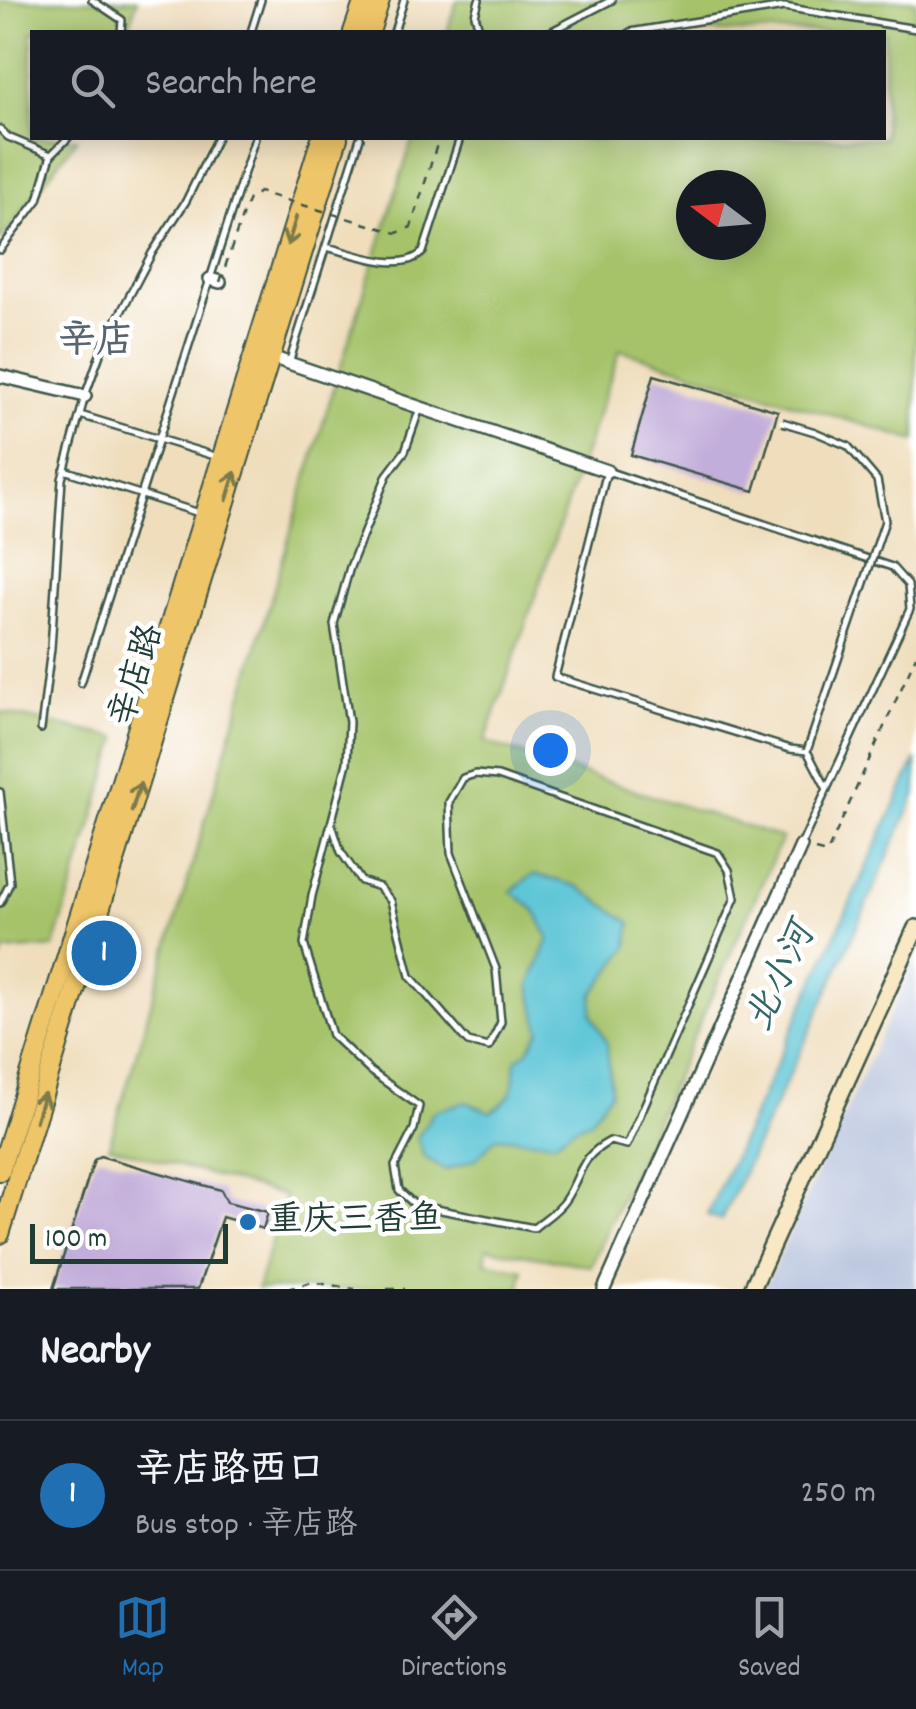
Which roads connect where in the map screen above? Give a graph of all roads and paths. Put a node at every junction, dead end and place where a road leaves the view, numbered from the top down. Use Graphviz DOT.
graph roads {
  1 [pos="92,0"];
  2 [pos="261,0"];
  3 [pos="364,0"];
  4 [pos="380,0"];
  5 [pos="404,0"];
  6 [pos="479,0"];
  7 [pos="610,0"];
  8 [pos="916,28"];
  9 [pos="121,30"];
  10 [pos="252,30"];
  11 [pos="355,30"];
  12 [pos="371,30"];
  13 [pos="395,30"];
  14 [pos="479,30"];
  15 [pos="554,30"];
  16 [pos="642,30"];
  17 [pos="0,128"];
  18 [pos="66,140"];
  19 [pos="216,140"];
  20 [pos="253,140"];
  21 [pos="320,140"];
  22 [pos="337,140"];
  23 [pos="359,140"];
  24 [pos="438,140"];
  25 [pos="459,140"];
  26 [pos="50,155"];
  27 [pos="326,247"];
  28 [pos="0,250"];
  29 [pos="215,281"];
  30 [pos="262,354"];
  31 [pos="290,363"];
  32 [pos="0,376"];
  33 [pos="85,396"];
  34 [pos="420,408"];
  35 [pos="80,414"];
  36 [pos="782,422"];
  37 [pos="159,438"];
  38 [pos="220,458"];
  39 [pos="64,470"];
  40 [pos="607,471"];
  41 [pos="141,495"];
  42 [pos="203,514"];
  43 [pos="916,656"];
  44 [pos="81,683"];
  45 [pos="40,729"];
  46 [pos="807,750"];
  47 [pos="827,789"];
  48 [pos="0,792"];
  49 [pos="332,825"];
  50 [pos="801,846"];
  51 [pos="0,902"];
  52 [pos="916,928"];
  53 [pos="0,1170"];
  54 [pos="0,1234"];
  55 [pos="312,1282"];
  56 [pos="287,1289"];
  57 [pos="311,1289"];
  58 [pos="354,1289"];
  59 [pos="387,1289"];
  60 [pos="405,1289"];
  61 [pos="604,1289"];
  62 [pos="752,1289"];
  1 -- 9 [label="lane"];
  2 -- 10 [label="lane"];
  3 -- 11 [label="main road"];
  4 -- 12 [label="main road"];
  5 -- 13 [label="lane"];
  6 -- 14 [label="lane"];
  7 -- 15 [label="lane"];
  8 -- 16 [label="lane"];
  17 -- 26 [label="lane"];
  18 -- 26 [label="lane"];
  19 -- 33 [label="lane"];
  20 -- 29 [label="lane"];
  21 -- 30 [label="main road, 辛店路, one-way"];
  22 -- 30 [label="main road, 辛店路"];
  23 -- 27 [label="lane"];
  24 -- 29 [label="path, bridge"];
  25 -- 27 [label="lane"];
  26 -- 28 [label="lane"];
  27 -- 31 [label="lane"];
  29 -- 37 [label="lane"];
  30 -- 31 [label="street"];
  30 -- 38 [label="main road, 辛店路"];
  54 -- 30 [label="main road, 辛店路, one-way"];
  31 -- 34 [label="street"];
  32 -- 33 [label="street"];
  33 -- 35 [label="lane"];
  34 -- 40 [label="street"];
  34 -- 49 [label="lane"];
  35 -- 37 [label="lane"];
  35 -- 39 [label="lane"];
  36 -- 46 [label="lane, bridge"];
  37 -- 38 [label="lane"];
  37 -- 41 [label="lane"];
  38 -- 42 [label="main road, 辛店路"];
  39 -- 41 [label="lane"];
  39 -- 45 [label="lane"];
  40 -- 46 [label="lane"];
  40 -- 47 [label="lane"];
  41 -- 42 [label="lane"];
  41 -- 44 [label="lane"];
  42 -- 53 [label="main road, 辛店路"];
  43 -- 50 [label="path"];
  46 -- 47 [label="lane"];
  47 -- 50 [label="lane"];
  48 -- 51 [label="lane"];
  49 -- 49 [label="lane"];
  50 -- 61 [label="street"];
  52 -- 62 [label="street"];
  55 -- 56 [label="path"];
  55 -- 57 [label="path"];
  55 -- 58 [label="path"];
  59 -- 60 [label="path"];
}
